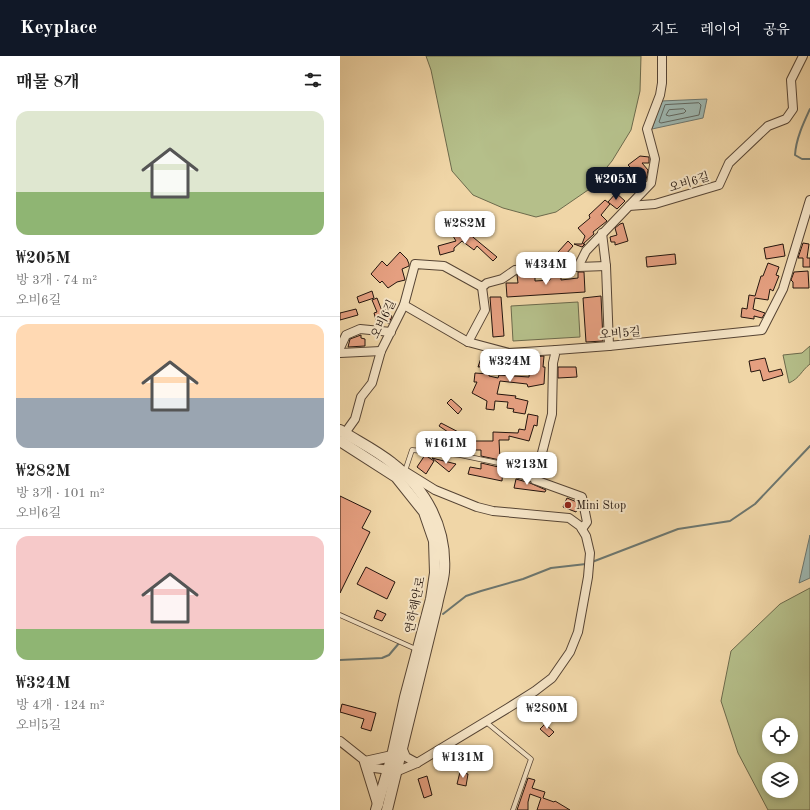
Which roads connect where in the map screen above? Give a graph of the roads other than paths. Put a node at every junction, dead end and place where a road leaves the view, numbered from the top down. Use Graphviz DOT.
graph roads {
  1 [pos="662,56"];
  2 [pos="803,56"];
  3 [pos="810,200"];
  4 [pos="629,206"];
  5 [pos="602,233"];
  6 [pos="606,266"];
  7 [pos="578,267"];
  8 [pos="482,287"];
  9 [pos="404,305"];
  10 [pos="391,332"];
  11 [pos="468,342"];
  12 [pos="609,346"];
  13 [pos="340,348"];
  14 [pos="556,350"];
  15 [pos="381,352"];
  16 [pos="340,353"];
  17 [pos="342,435"];
  18 [pos="392,463"];
  19 [pos="405,471"];
  20 [pos="535,480"];
  21 [pos="582,529"];
  22 [pos="340,615"];
  23 [pos="418,650"];
  24 [pos="486,722"];
  25 [pos="340,741"];
  26 [pos="402,747"];
  27 [pos="392,756"];
  28 [pos="365,762"];
  29 [pos="417,763"];
  30 [pos="393,770"];
  31 [pos="377,807"];
  32 [pos="387,810"];
  33 [pos="513,810"];
  1 -- 4 [label="street"];
  2 -- 4 [label="street, 오비6길"];
  3 -- 12 [label="street, 오비5길"];
  4 -- 5 [label="street"];
  5 -- 6 [label="street"];
  5 -- 7 [label="street"];
  6 -- 7 [label="street"];
  6 -- 12 [label="street"];
  7 -- 8 [label="street"];
  8 -- 9 [label="street, 오비6길"];
  8 -- 11 [label="street"];
  9 -- 10 [label="street, 오비6길"];
  9 -- 11 [label="street, 오비5길"];
  10 -- 13 [label="street"];
  10 -- 15 [label="street, 오비6길"];
  11 -- 14 [label="street, 오비5길"];
  12 -- 14 [label="street, 오비5길"];
  14 -- 20 [label="street"];
  15 -- 16 [label="street"];
  15 -- 17 [label="street, 오비6길"];
  17 -- 18 [label="street, 연하해안로"];
  17 -- 23 [label="street, 연하해안로"];
  18 -- 19 [label="street, 연하해안로"];
  18 -- 26 [label="street, 연하해안로"];
  19 -- 20 [label="lane"];
  19 -- 21 [label="street, 연하해안로"];
  20 -- 21 [label="street"];
  21 -- 24 [label="street"];
  22 -- 23 [label="lane"];
  23 -- 27 [label="street, 연하해안로"];
  24 -- 29 [label="street"];
  24 -- 33 [label="lane"];
  25 -- 28 [label="street"];
  26 -- 29 [label="street"];
  26 -- 30 [label="street, 연하해안로"];
  27 -- 28 [label="street"];
  27 -- 30 [label="street, 연하해안로"];
  28 -- 30 [label="street"];
  28 -- 31 [label="street"];
  29 -- 30 [label="street"];
  30 -- 31 [label="street, 연하해안로"];
  30 -- 32 [label="street, 연하해안로"];
}
